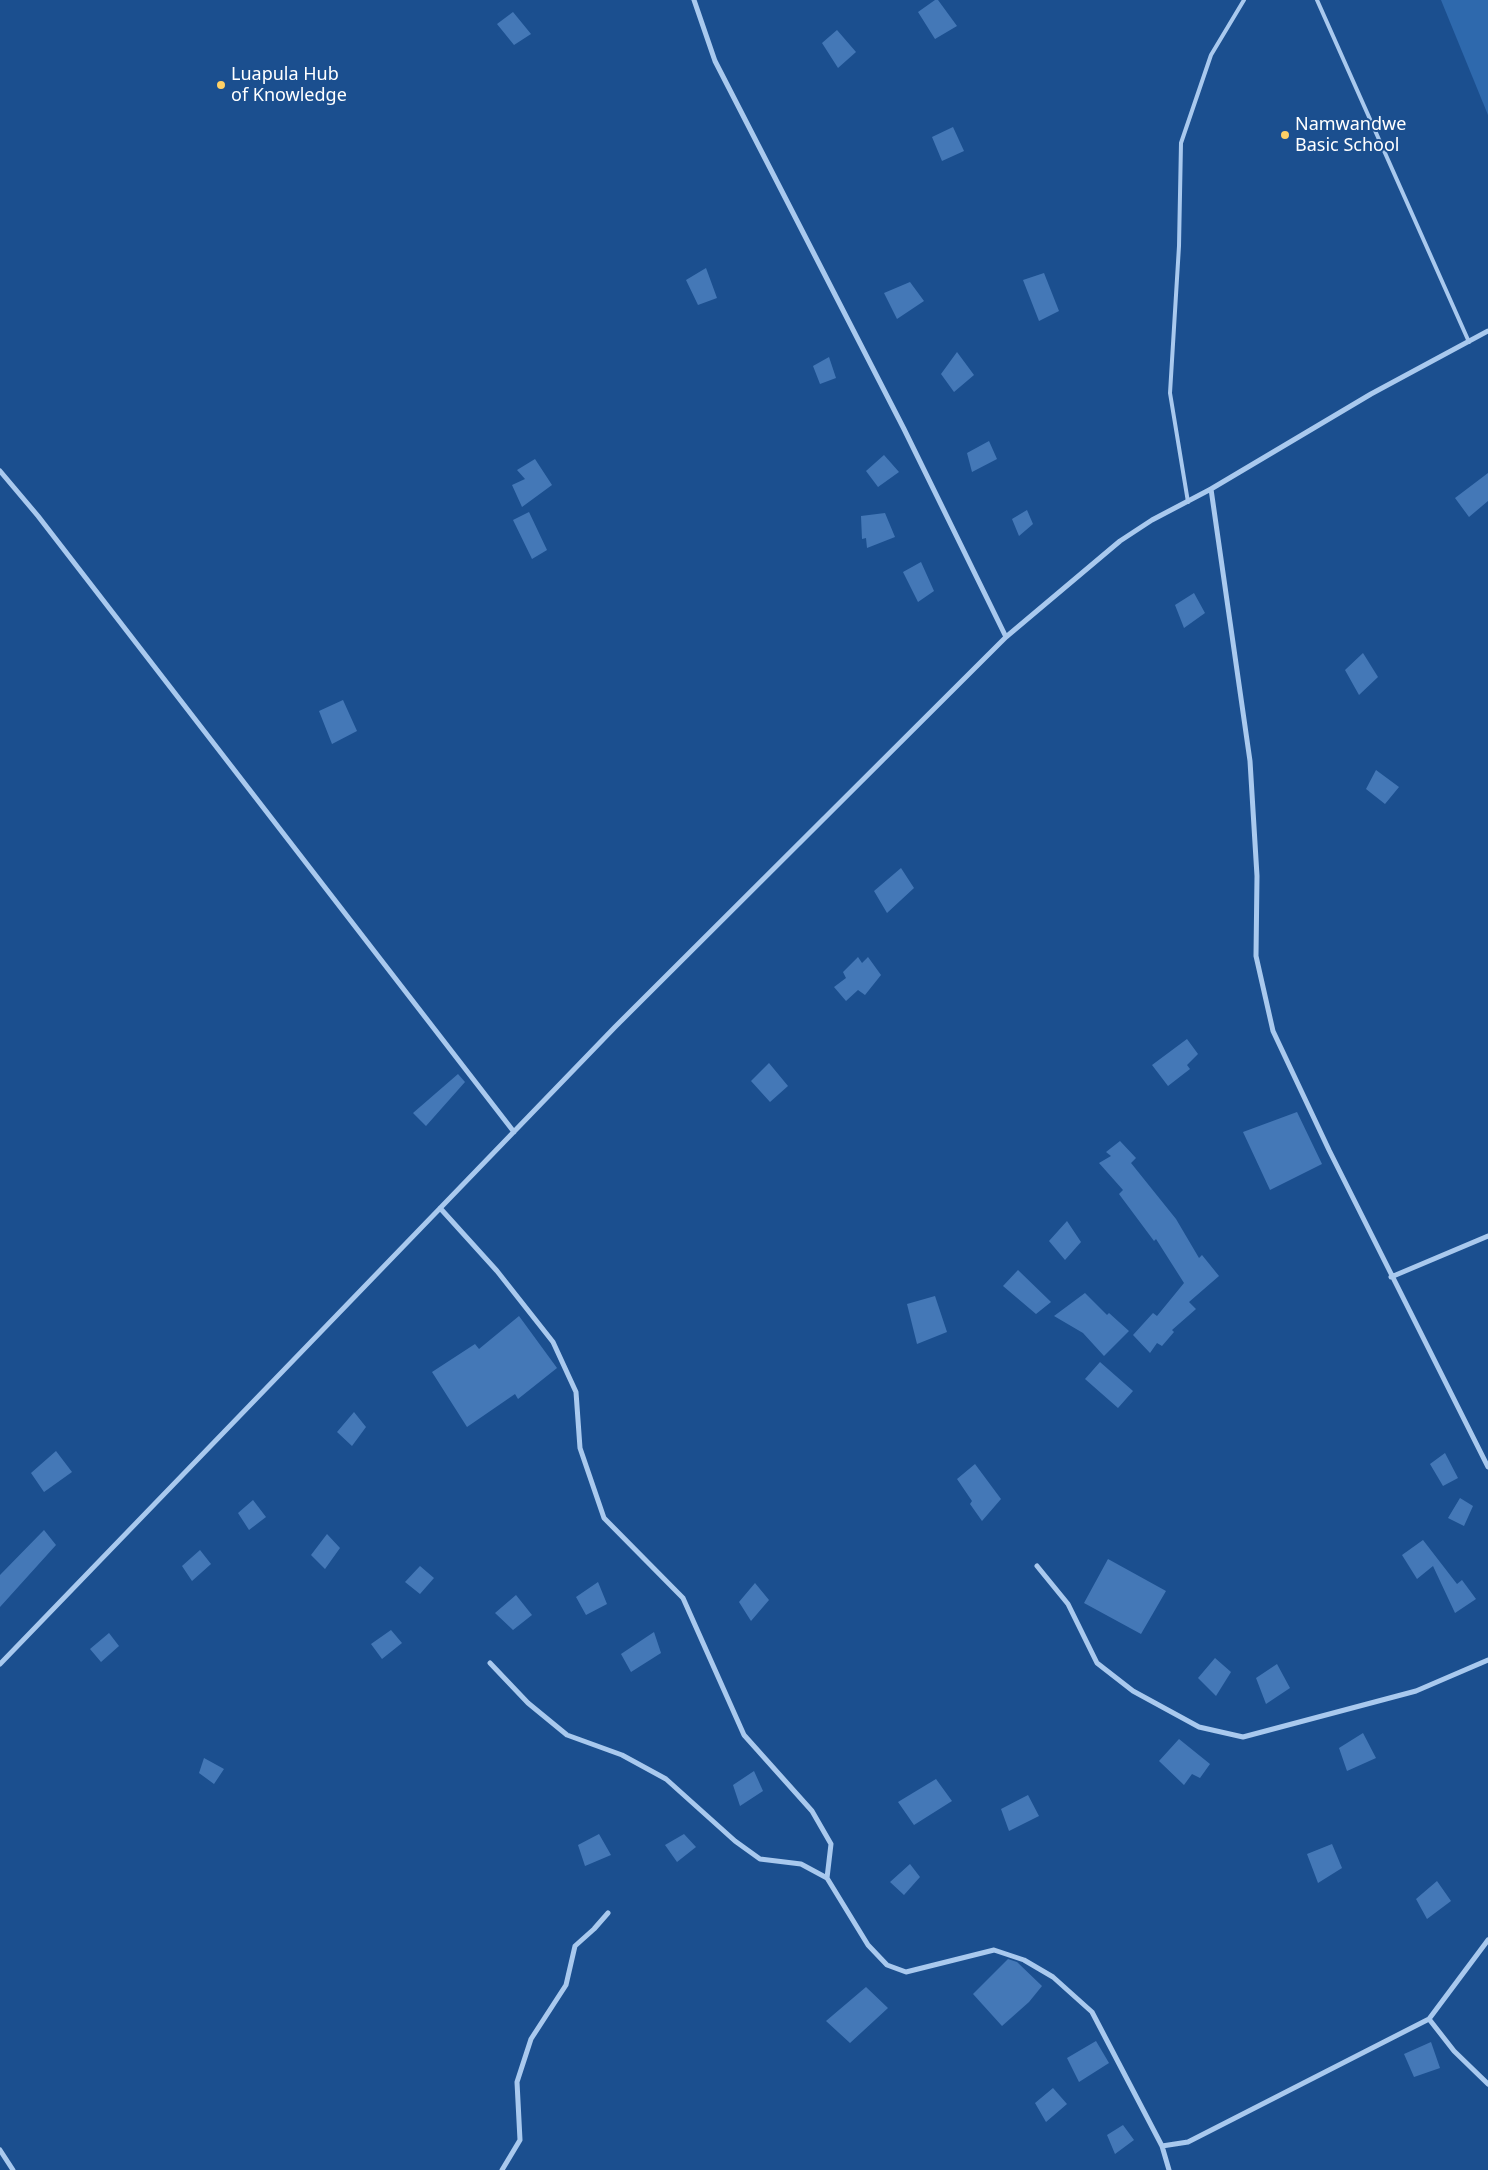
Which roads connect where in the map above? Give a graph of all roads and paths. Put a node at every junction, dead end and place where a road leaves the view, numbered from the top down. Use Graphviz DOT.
graph roads {
  1 [pos="694,0"];
  2 [pos="1244,0"];
  3 [pos="1317,0"];
  4 [pos="1488,331"];
  5 [pos="1469,342"];
  6 [pos="0,471"];
  7 [pos="1211,489"];
  8 [pos="1188,502"];
  9 [pos="1006,637"];
  10 [pos="514,1132"];
  11 [pos="440,1208"];
  12 [pos="1488,1236"];
  13 [pos="1391,1277"];
  14 [pos="1488,1467"];
  15 [pos="1037,1566"];
  16 [pos="1488,1660"];
  17 [pos="490,1663"];
  18 [pos="0,1664"];
  19 [pos="827,1878"];
  20 [pos="608,1913"];
  21 [pos="1488,1940"];
  22 [pos="1429,2019"];
  23 [pos="1488,2084"];
  24 [pos="1162,2146"];
  25 [pos="0,2150"];
  26 [pos="13,2170"];
  27 [pos="502,2170"];
  28 [pos="1169,2170"];
  1 -- 9 [label="street"];
  2 -- 8 [label="lane"];
  3 -- 5 [label="lane"];
  4 -- 5 [label="street"];
  5 -- 7 [label="street"];
  6 -- 10 [label="street"];
  7 -- 8 [label="street"];
  7 -- 13 [label="street"];
  8 -- 9 [label="street"];
  9 -- 10 [label="street"];
  10 -- 11 [label="street"];
  11 -- 18 [label="street"];
  11 -- 19 [label="street"];
  12 -- 13 [label="street"];
  13 -- 14 [label="street"];
  15 -- 16 [label="street"];
  17 -- 19 [label="street"];
  19 -- 24 [label="street"];
  20 -- 27 [label="street"];
  21 -- 22 [label="street"];
  22 -- 23 [label="street"];
  22 -- 24 [label="street"];
  24 -- 28 [label="street"];
  25 -- 26 [label="street"];
}
